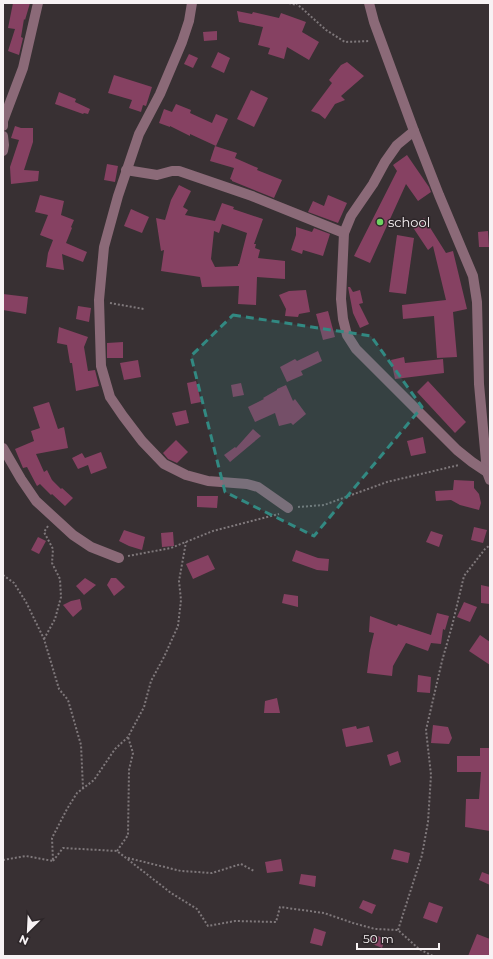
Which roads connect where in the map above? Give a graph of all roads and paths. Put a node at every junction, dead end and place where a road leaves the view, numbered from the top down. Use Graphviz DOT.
graph roads {
  1 [pos="38,3"];
  2 [pos="192,3"];
  3 [pos="288,3"];
  4 [pos="369,3"];
  5 [pos="297,4"];
  6 [pos="381,40"];
  7 [pos="3,126"];
  8 [pos="414,131"];
  9 [pos="3,136"];
  10 [pos="3,151"];
  11 [pos="126,170"];
  12 [pos="344,233"];
  13 [pos="99,300"];
  14 [pos="144,309"];
  15 [pos="3,448"];
  16 [pos="489,476"];
  17 [pos="288,508"];
  18 [pos="55,517"];
  19 [pos="186,542"];
  20 [pos="490,545"];
  21 [pos="119,558"];
  22 [pos="3,575"];
  23 [pos="44,639"];
  24 [pos="128,738"];
  25 [pos="83,788"];
  26 [pos="117,851"];
  27 [pos="126,857"];
  28 [pos="3,860"];
  29 [pos="53,861"];
  30 [pos="254,871"];
  31 [pos="398,930"];
  32 [pos="433,956"];
  1 -- 7 [label="street"];
  2 -- 11 [label="street"];
  3 -- 5 [label="path"];
  4 -- 6 [label="street"];
  5 -- 6 [label="path"];
  6 -- 8 [label="street"];
  8 -- 12 [label="street"];
  8 -- 16 [label="street"];
  9 -- 10 [label="street"];
  11 -- 12 [label="street"];
  11 -- 13 [label="street"];
  12 -- 16 [label="street"];
  13 -- 14 [label="path"];
  13 -- 17 [label="street"];
  15 -- 18 [label="street"];
  18 -- 21 [label="street"];
  18 -- 23 [label="path"];
  19 -- 24 [label="path"];
  20 -- 31 [label="path"];
  22 -- 23 [label="path"];
  23 -- 25 [label="path"];
  24 -- 25 [label="path"];
  24 -- 26 [label="path"];
  25 -- 29 [label="path"];
  26 -- 27 [label="path"];
  26 -- 29 [label="path"];
  27 -- 30 [label="path"];
  27 -- 31 [label="path"];
  28 -- 29 [label="path"];
  31 -- 32 [label="path"];
}
